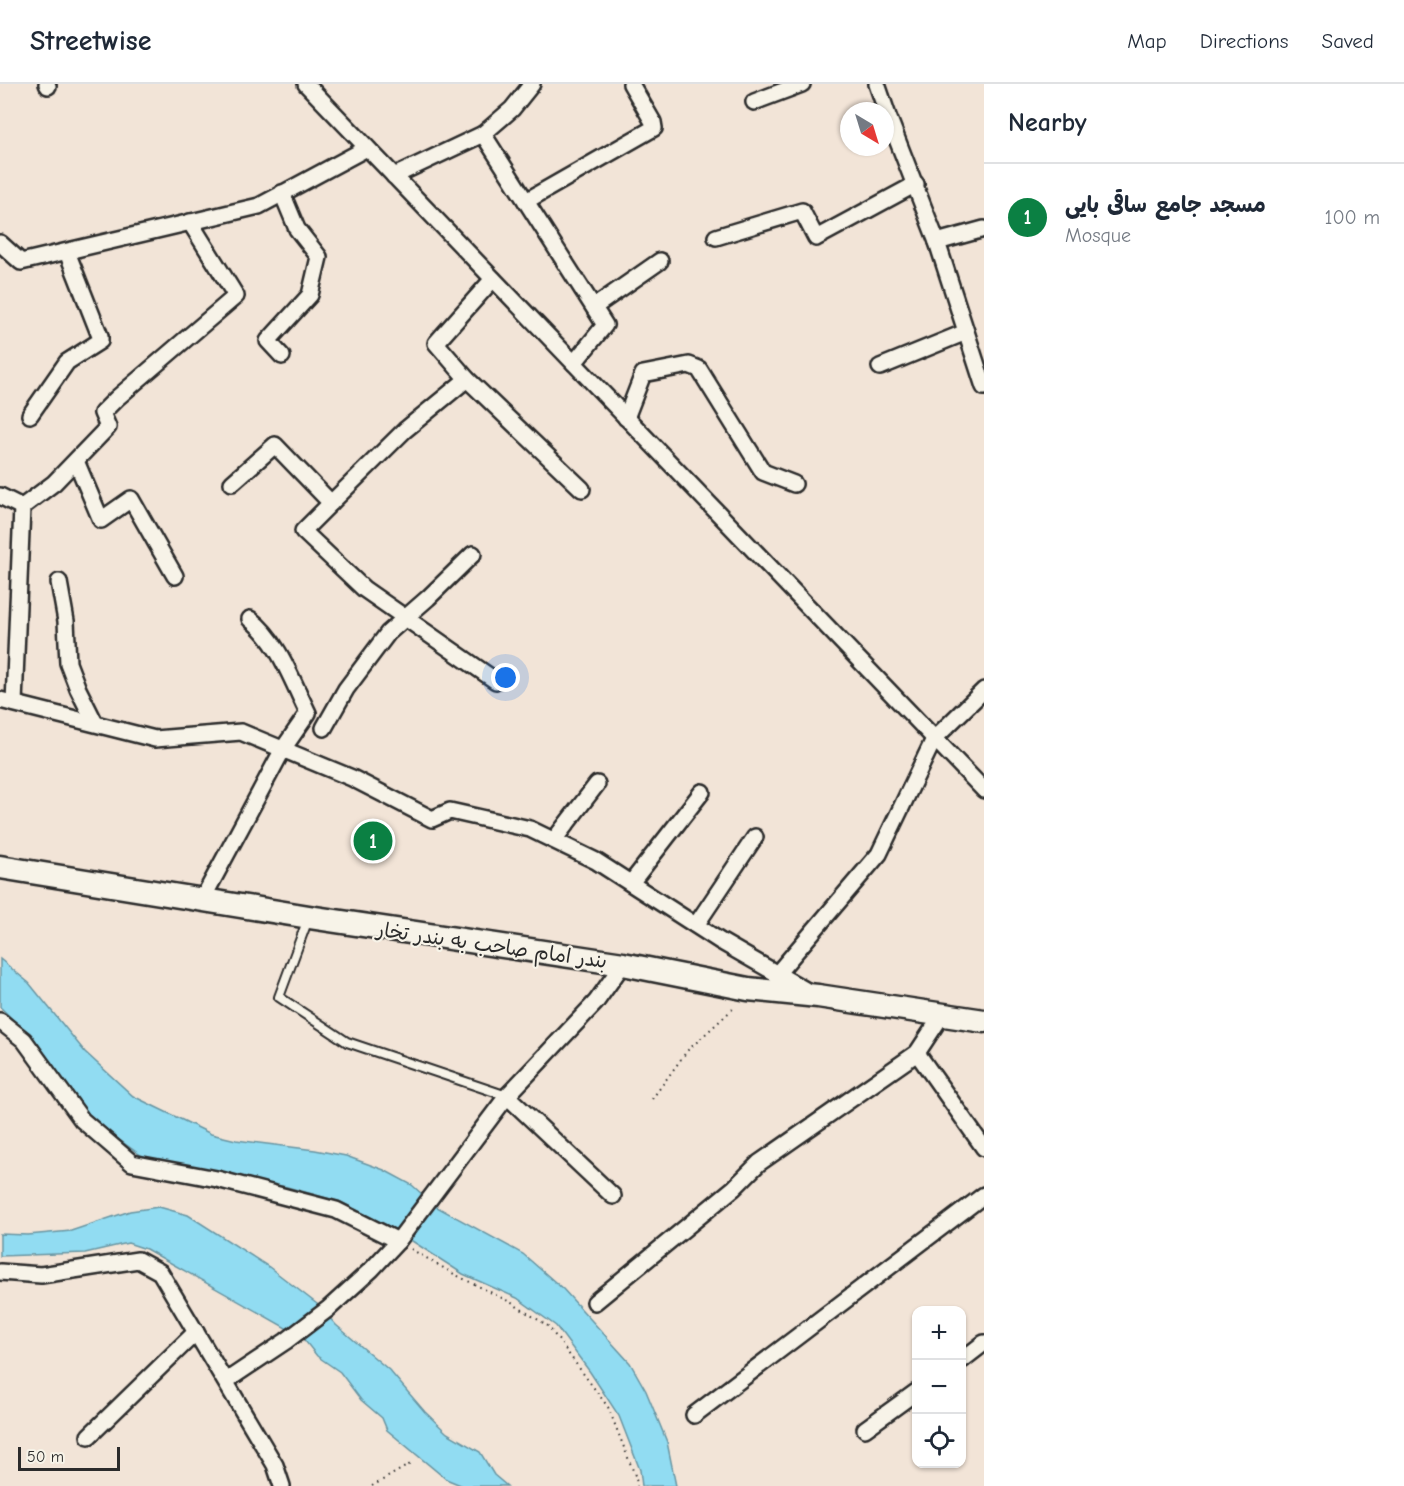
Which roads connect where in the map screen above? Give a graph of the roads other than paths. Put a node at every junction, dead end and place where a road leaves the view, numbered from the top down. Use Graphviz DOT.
graph roads {
  1 [pos="306,84"];
  2 [pos="532,84"];
  3 [pos="631,84"];
  4 [pos="802,84"];
  5 [pos="878,84"];
  6 [pos="754,102"];
  7 [pos="483,134"];
  8 [pos="367,148"];
  9 [pos="394,176"];
  10 [pos="916,184"];
  11 [pos="282,193"];
  12 [pos="526,201"];
  13 [pos="190,222"];
  14 [pos="984,229"];
  15 [pos="716,237"];
  16 [pos="937,242"];
  17 [pos="0,243"];
  18 [pos="67,252"];
  19 [pos="660,261"];
  20 [pos="493,279"];
  21 [pos="594,307"];
  22 [pos="966,332"];
  23 [pos="282,356"];
  24 [pos="574,363"];
  25 [pos="880,367"];
  26 [pos="467,380"];
  27 [pos="984,387"];
  28 [pos="30,415"];
  29 [pos="626,417"];
  30 [pos="76,461"];
  31 [pos="232,483"];
  32 [pos="794,484"];
  33 [pos="582,489"];
  34 [pos="0,496"];
  35 [pos="331,503"];
  36 [pos="22,507"];
  37 [pos="473,554"];
  38 [pos="175,576"];
  39 [pos="59,582"];
  40 [pos="405,617"];
  41 [pos="250,618"];
  42 [pos="495,681"];
  43 [pos="984,690"];
  44 [pos="7,701"];
  45 [pos="95,723"];
  46 [pos="324,728"];
  47 [pos="934,739"];
  48 [pos="284,749"];
  49 [pos="597,784"];
  50 [pos="984,790"];
  51 [pos="702,792"];
  52 [pos="755,837"];
  53 [pos="554,840"];
  54 [pos="0,867"];
  55 [pos="631,884"];
  56 [pos="202,900"];
  57 [pos="309,917"];
  58 [pos="696,926"];
  59 [pos="623,964"];
  60 [pos="776,975"];
  61 [pos="818,996"];
  62 [pos="942,1015"];
  63 [pos="0,1021"];
  64 [pos="984,1021"];
  65 [pos="917,1053"];
  66 [pos="507,1096"];
  67 [pos="984,1148"];
  68 [pos="984,1195"];
  69 [pos="613,1196"];
  70 [pos="398,1241"];
  71 [pos="0,1272"];
  72 [pos="595,1302"];
  73 [pos="196,1332"];
  74 [pos="984,1343"];
  75 [pos="966,1357"];
  76 [pos="226,1381"];
  77 [pos="912,1395"];
  78 [pos="694,1415"];
  79 [pos="865,1429"];
  80 [pos="89,1436"];
  81 [pos="282,1486"];
  1 -- 8 [label="street"];
  2 -- 7 [label="street"];
  3 -- 12 [label="street"];
  4 -- 6 [label="street"];
  5 -- 10 [label="street"];
  7 -- 9 [label="street"];
  7 -- 12 [label="street"];
  8 -- 9 [label="street"];
  8 -- 11 [label="street"];
  9 -- 20 [label="street"];
  10 -- 15 [label="street"];
  10 -- 16 [label="street"];
  11 -- 13 [label="street"];
  11 -- 23 [label="street"];
  12 -- 21 [label="street"];
  13 -- 18 [label="street"];
  13 -- 30 [label="street"];
  14 -- 16 [label="street"];
  16 -- 22 [label="street"];
  17 -- 18 [label="street"];
  18 -- 28 [label="street"];
  19 -- 21 [label="street"];
  20 -- 24 [label="street"];
  20 -- 26 [label="street"];
  21 -- 24 [label="street"];
  22 -- 25 [label="street"];
  22 -- 27 [label="street"];
  24 -- 29 [label="street"];
  26 -- 33 [label="street"];
  26 -- 35 [label="street"];
  29 -- 32 [label="street"];
  29 -- 47 [label="street"];
  30 -- 36 [label="street"];
  30 -- 38 [label="street"];
  31 -- 35 [label="street"];
  34 -- 36 [label="street"];
  35 -- 40 [label="street"];
  36 -- 44 [label="street"];
  37 -- 40 [label="street"];
  39 -- 45 [label="street"];
  40 -- 42 [label="street"];
  40 -- 46 [label="street"];
  41 -- 48 [label="street"];
  43 -- 47 [label="street"];
  44 -- 45 [label="street"];
  45 -- 48 [label="street"];
  47 -- 50 [label="street"];
  47 -- 60 [label="street"];
  48 -- 53 [label="street"];
  48 -- 56 [label="street"];
  49 -- 53 [label="street"];
  51 -- 55 [label="street"];
  52 -- 58 [label="street"];
  53 -- 55 [label="street"];
  54 -- 56 [label="main road, بندر امام صاحب به بندر تخار"];
  55 -- 58 [label="street"];
  56 -- 57 [label="main road, بندر امام صاحب به بندر تخار"];
  57 -- 59 [label="main road, بندر امام صاحب به بندر تخار"];
  57 -- 66 [label="lane"];
  58 -- 60 [label="street"];
  59 -- 61 [label="main road, بندر امام صاحب به بندر تخار"];
  59 -- 66 [label="street"];
  60 -- 61 [label="street"];
  61 -- 62 [label="main road, بندر امام صاحب به بندر تخار"];
  62 -- 64 [label="main road, بندر امام صاحب به بندر تخار"];
  62 -- 65 [label="street"];
  63 -- 70 [label="street"];
  65 -- 67 [label="street"];
  65 -- 72 [label="street"];
  66 -- 69 [label="street"];
  66 -- 70 [label="street"];
  68 -- 78 [label="street"];
  70 -- 76 [label="street"];
  71 -- 73 [label="street"];
  73 -- 76 [label="street"];
  73 -- 80 [label="street"];
  74 -- 75 [label="street"];
  76 -- 81 [label="street"];
  77 -- 79 [label="street"];
}
